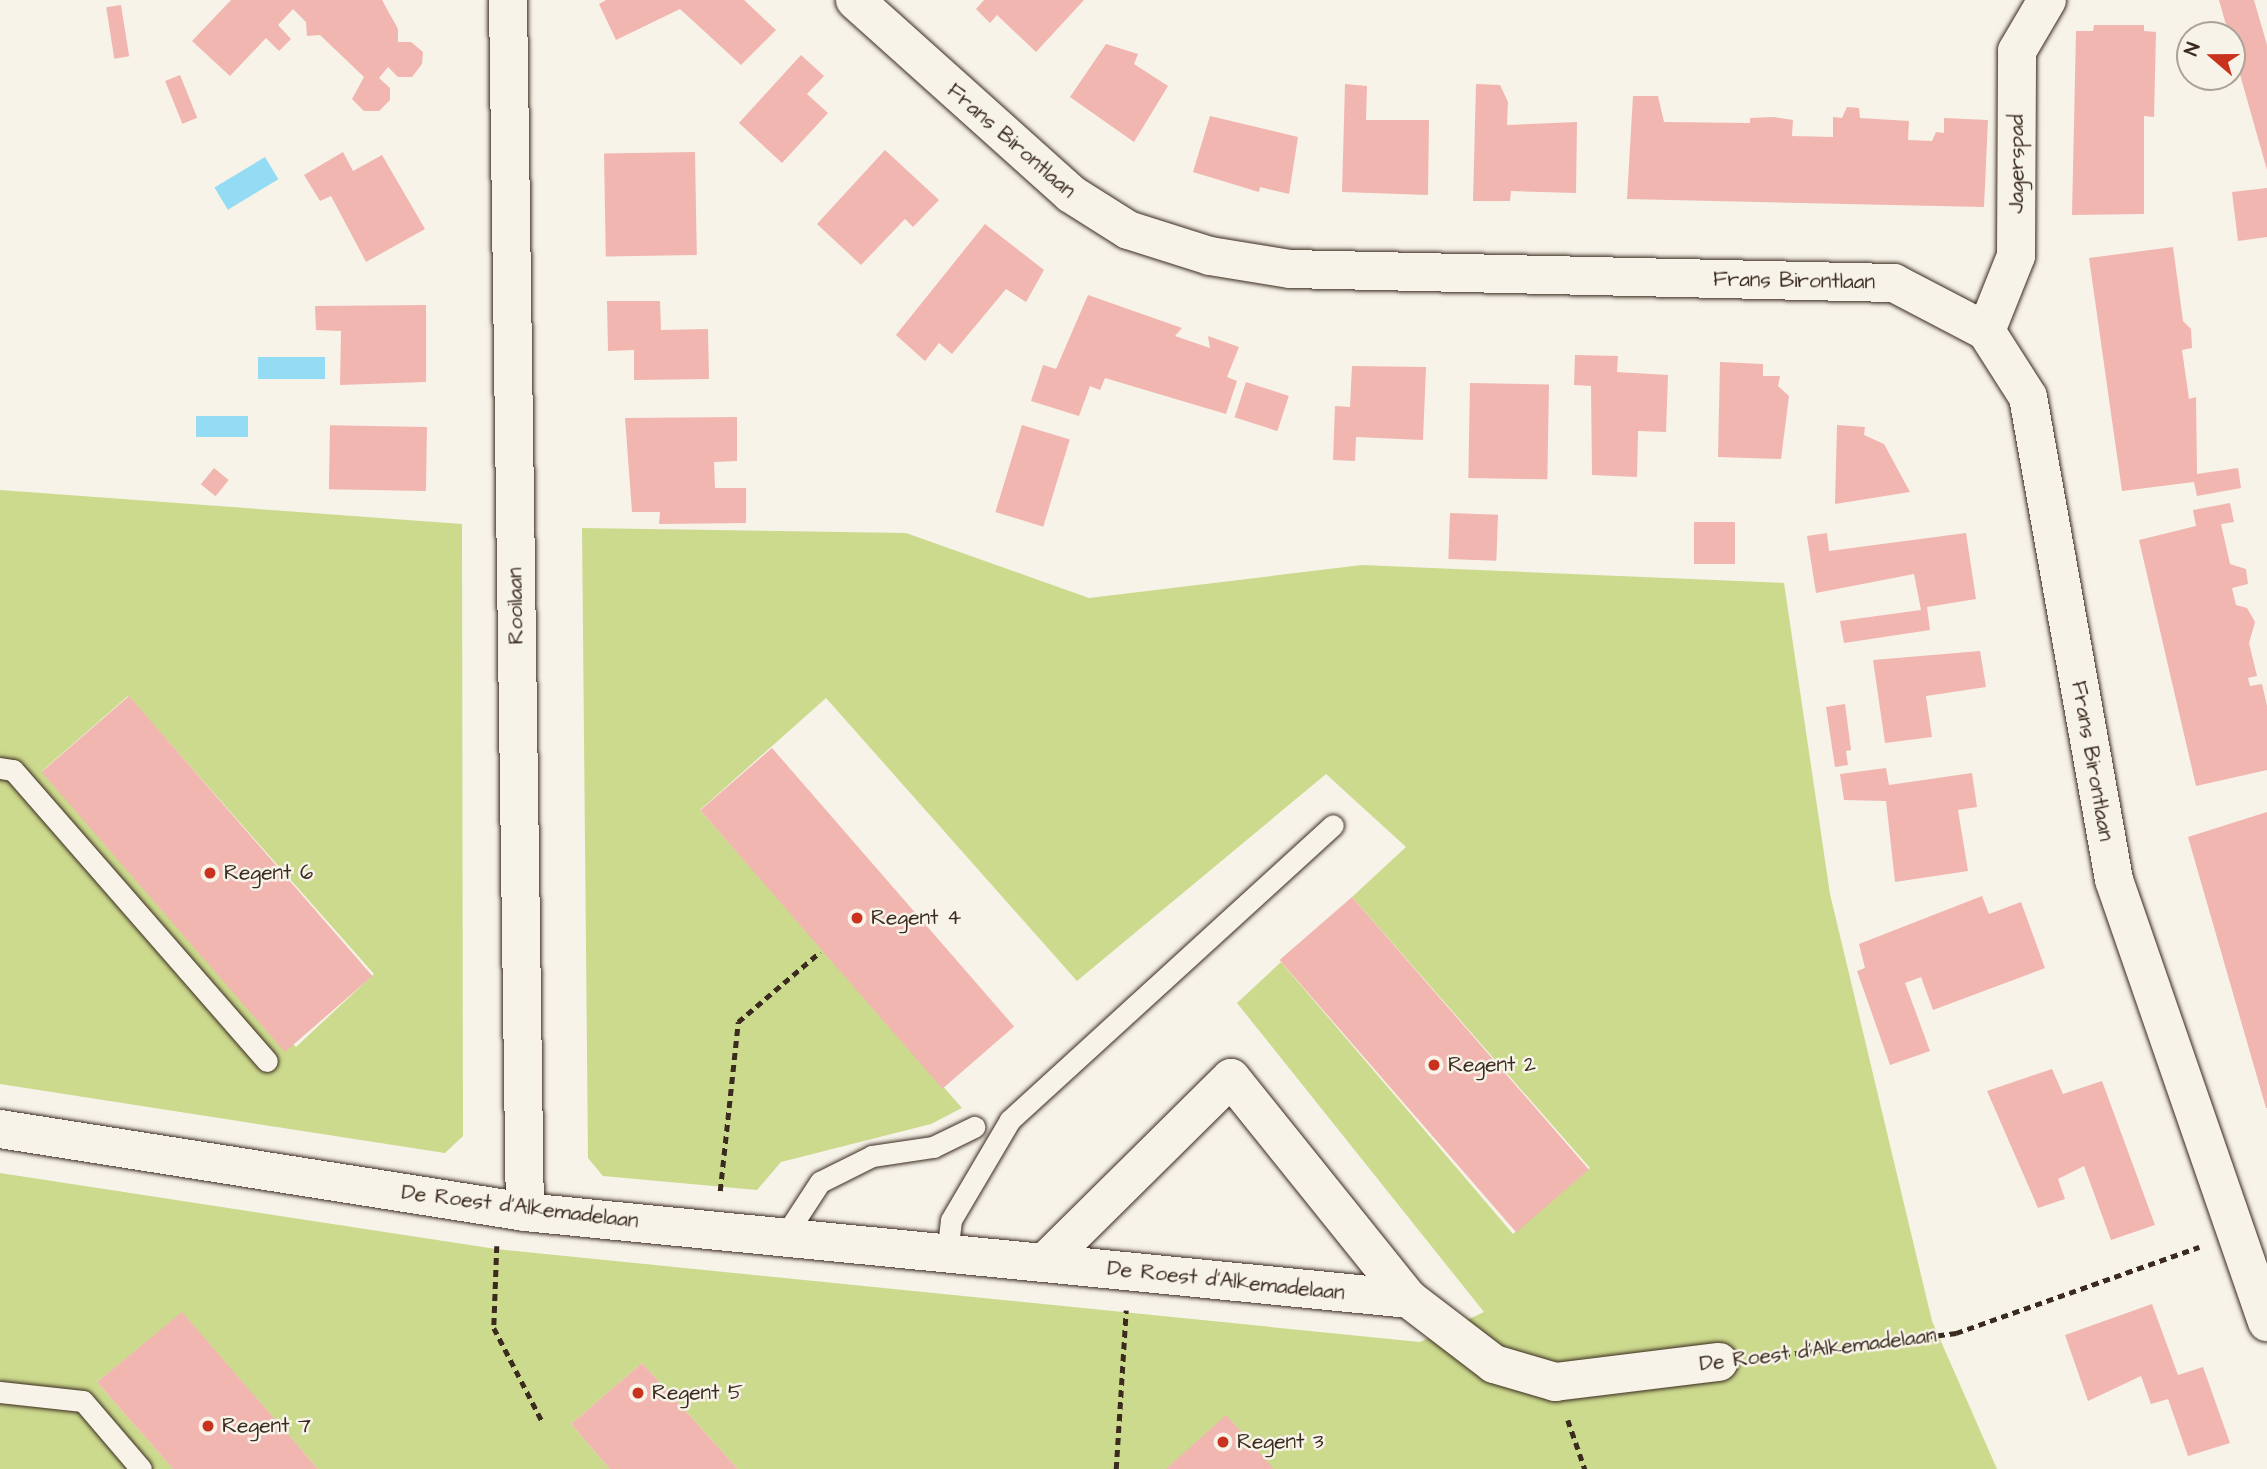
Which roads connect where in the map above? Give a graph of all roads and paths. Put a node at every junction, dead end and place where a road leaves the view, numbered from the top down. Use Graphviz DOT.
graph roads {
  1 [pos="508,0"];
  2 [pos="855,0"];
  3 [pos="2047,0"];
  4 [pos="1986,331"];
  5 [pos="0,768"];
  6 [pos="1333,825"];
  7 [pos="820,952"];
  8 [pos="267,1061"];
  9 [pos="974,1127"];
  10 [pos="0,1129"];
  11 [pos="511,1209"];
  12 [pos="716,1231"];
  13 [pos="2236,1234"];
  14 [pos="784,1237"];
  15 [pos="947,1253"];
  16 [pos="1044,1263"];
  17 [pos="1128,1271"];
  18 [pos="1409,1299"];
  19 [pos="2267,1322"];
  20 [pos="1719,1362"];
  21 [pos="1555,1382"];
  22 [pos="0,1392"];
  23 [pos="542,1421"];
  24 [pos="141,1469"];
  25 [pos="1116,1469"];
  26 [pos="1585,1469"];
  1 -- 11 [label="street, Rooilaan"];
  2 -- 4 [label="street, Frans Birontlaan"];
  3 -- 4 [label="street, Jagerspad"];
  4 -- 13 [label="street, Frans Birontlaan"];
  5 -- 8 [label="lane"];
  6 -- 15 [label="lane"];
  7 -- 12 [label="path"];
  9 -- 14 [label="lane"];
  10 -- 11 [label="street, De Roest d'Alkemadelaan"];
  11 -- 12 [label="street, De Roest d'Alkemadelaan"];
  11 -- 23 [label="path"];
  12 -- 14 [label="street, De Roest d'Alkemadelaan"];
  13 -- 19 [label="street, Frans Birontlaan"];
  13 -- 20 [label="path, De Roest d'Alkemadelaan"];
  14 -- 15 [label="street, De Roest d'Alkemadelaan"];
  15 -- 16 [label="street, De Roest d'Alkemadelaan"];
  16 -- 17 [label="street, De Roest d'Alkemadelaan"];
  16 -- 18 [label="street, De Roest d'Alkemadelaan"];
  17 -- 18 [label="street, De Roest d'Alkemadelaan"];
  17 -- 25 [label="path"];
  18 -- 21 [label="street, De Roest d'Alkemadelaan"];
  20 -- 21 [label="street, De Roest d'Alkemadelaan"];
  21 -- 26 [label="path"];
  22 -- 24 [label="lane"];
}
